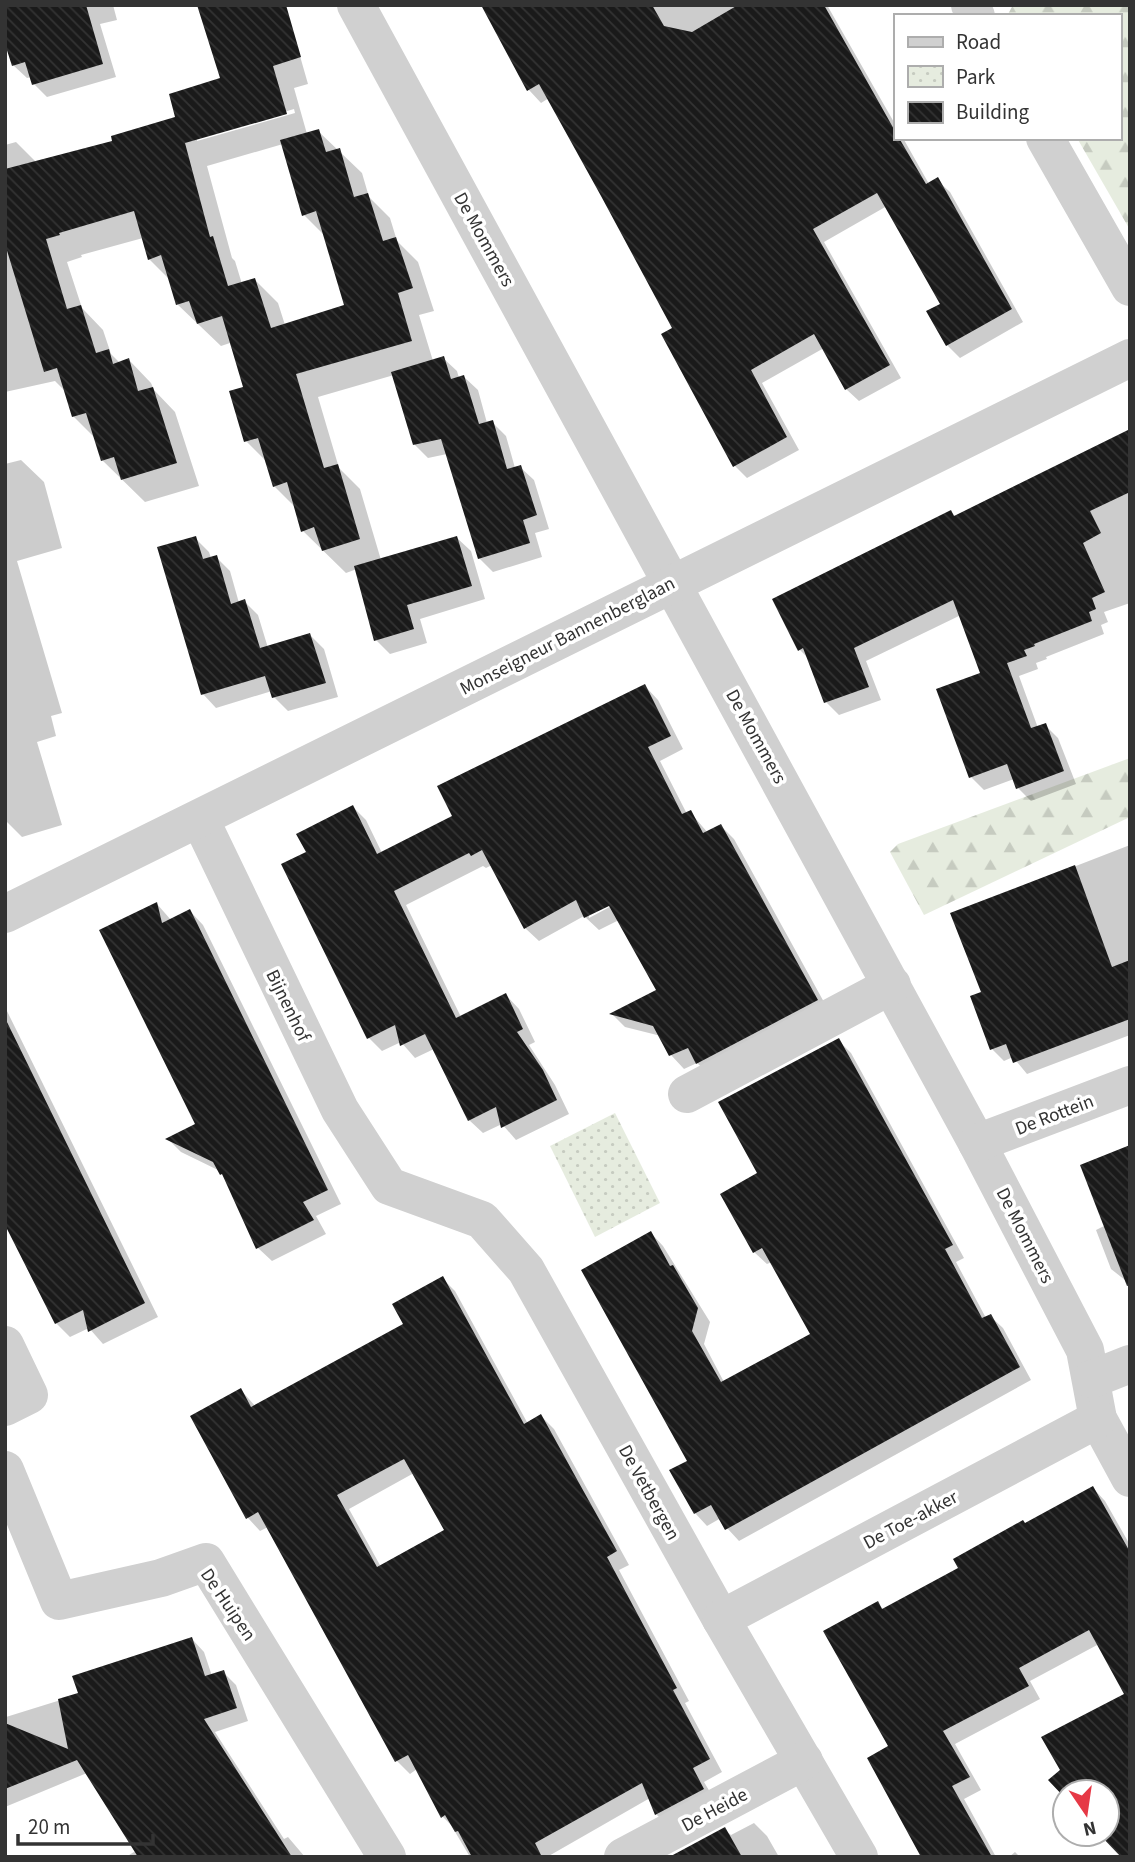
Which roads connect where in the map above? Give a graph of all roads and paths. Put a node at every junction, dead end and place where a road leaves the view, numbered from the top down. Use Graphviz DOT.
graph roads {
  1 [pos="356,5"];
  2 [pos="1046,140"];
  3 [pos="1130,287"];
  4 [pos="1130,358"];
  5 [pos="673,582"];
  6 [pos="200,819"];
  7 [pos="5,914"];
  8 [pos="892,985"];
  9 [pos="1130,1085"];
  10 [pos="687,1094"];
  11 [pos="977,1143"];
  12 [pos="389,1186"];
  13 [pos="5,1345"];
  14 [pos="1130,1364"];
  15 [pos="1092,1379"];
  16 [pos="5,1407"];
  17 [pos="1098,1419"];
  18 [pos="5,1470"];
  19 [pos="1130,1478"];
  20 [pos="721,1619"];
  21 [pos="804,1761"];
  22 [pos="387,1857"];
  23 [pos="623,1857"];
  24 [pos="859,1857"];
  1 -- 5 [label="street, De Mommers"];
  2 -- 3 [label="street"];
  4 -- 5 [label="street, Monseigneur Bannenberglaan"];
  5 -- 6 [label="street, Monseigneur Bannenberglaan"];
  5 -- 8 [label="street, De Mommers"];
  6 -- 7 [label="street, Monseigneur Bannenberglaan"];
  6 -- 12 [label="street, Bijnenhof"];
  8 -- 10 [label="street"];
  8 -- 11 [label="street, De Mommers"];
  9 -- 11 [label="street, De Rottein"];
  11 -- 15 [label="street, De Mommers"];
  12 -- 20 [label="street, De Vetbergen"];
  13 -- 16 [label="street"];
  14 -- 15 [label="street"];
  15 -- 17 [label="street, De Mommers"];
  17 -- 19 [label="street, De Mommers"];
  17 -- 20 [label="street, De Toe-akker"];
  18 -- 22 [label="street, De Huipen"];
  20 -- 21 [label="street, De Vetbergen"];
  21 -- 23 [label="street, De Heide"];
  21 -- 24 [label="street, De Vetbergen"];
}
